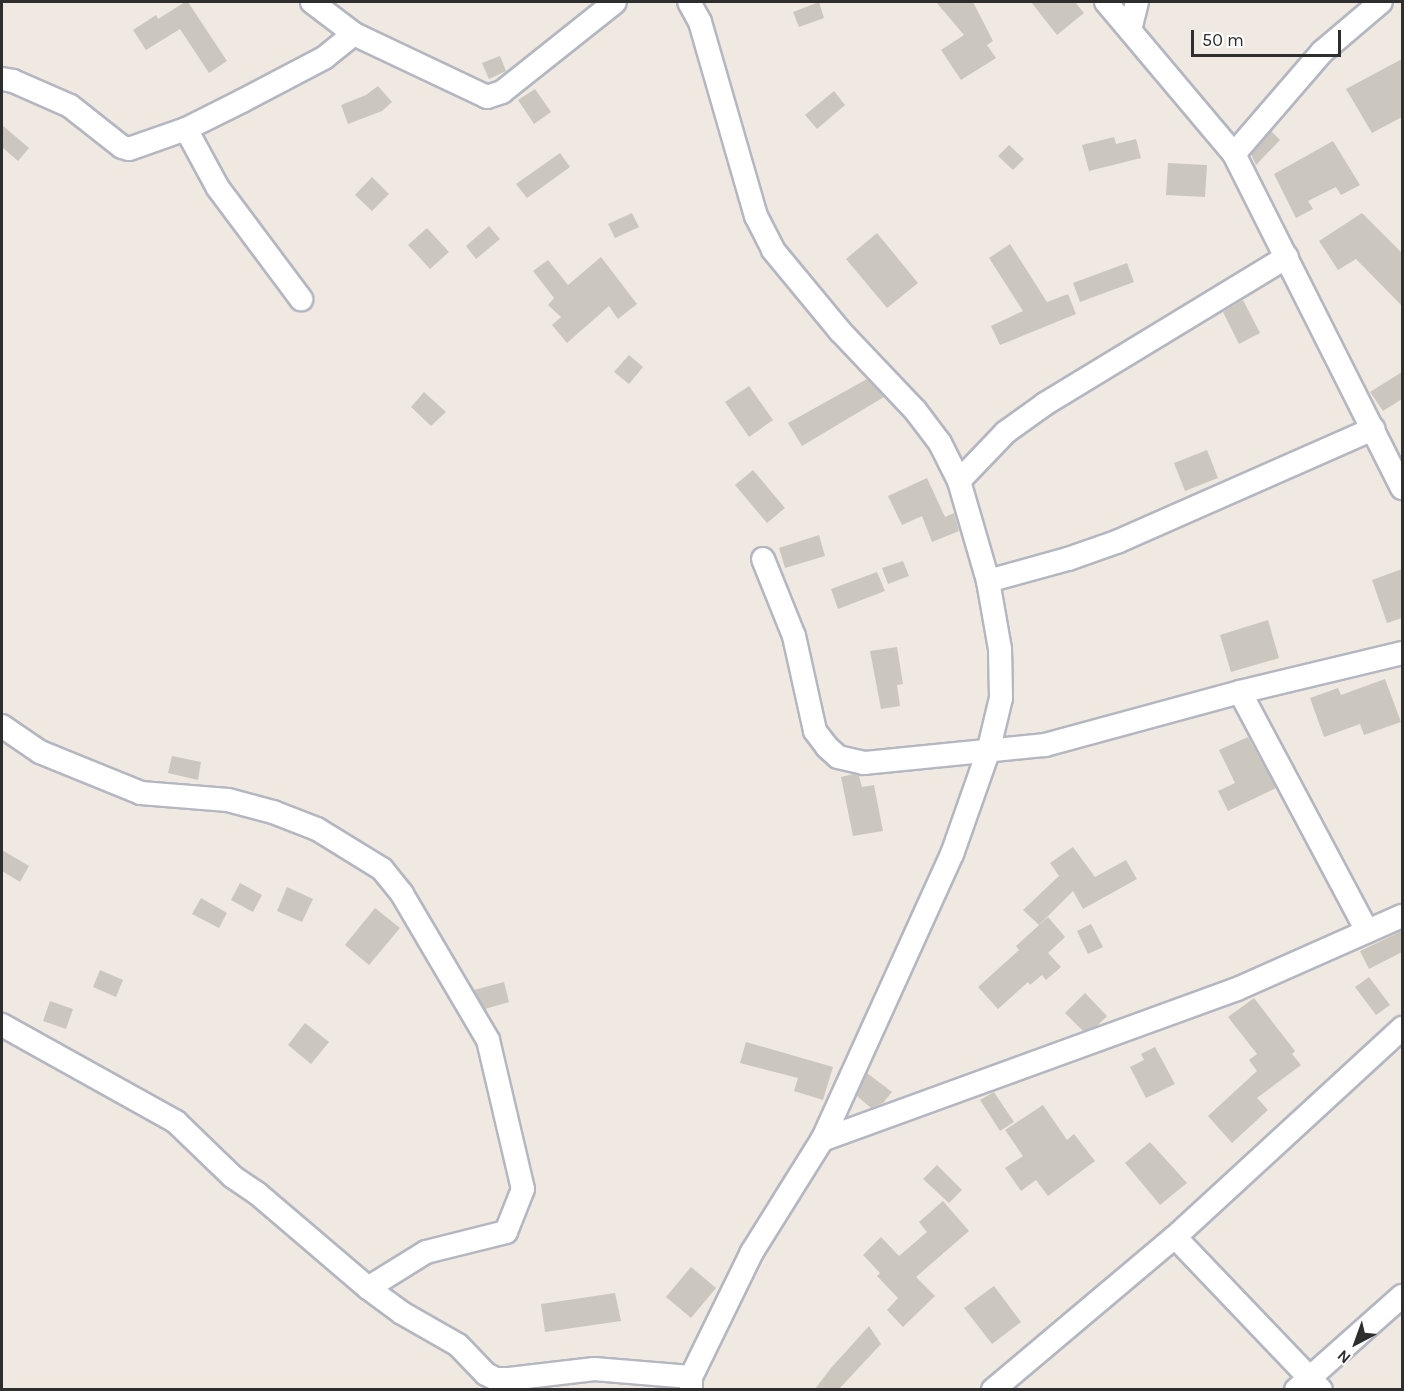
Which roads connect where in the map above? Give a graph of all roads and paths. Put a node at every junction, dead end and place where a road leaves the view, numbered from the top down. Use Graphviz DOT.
graph roads {
  1 [pos="312,2"];
  2 [pos="615,2"];
  3 [pos="688,2"];
  4 [pos="1106,2"];
  5 [pos="1137,2"];
  6 [pos="1381,2"];
  7 [pos="1130,30"];
  8 [pos="354,34"];
  9 [pos="2,79"];
  10 [pos="186,129"];
  11 [pos="1234,154"];
  12 [pos="1287,257"];
  13 [pos="301,300"];
  14 [pos="1373,429"];
  15 [pos="959,481"];
  16 [pos="1402,488"];
  17 [pos="763,559"];
  18 [pos="988,580"];
  19 [pos="1402,653"];
  20 [pos="1240,692"];
  21 [pos="2,726"];
  22 [pos="988,752"];
  23 [pos="1402,916"];
  24 [pos="1367,931"];
  25 [pos="2,1025"];
  26 [pos="1402,1028"];
  27 [pos="822,1140"];
  28 [pos="1176,1237"];
  29 [pos="368,1288"];
  30 [pos="1402,1296"];
  31 [pos="691,1383"];
  32 [pos="498,1384"];
  33 [pos="1309,1385"];
  34 [pos="993,1389"];
  1 -- 8 [label="street"];
  2 -- 8 [label="street"];
  3 -- 15 [label="street"];
  4 -- 7 [label="street"];
  5 -- 7 [label="street"];
  6 -- 11 [label="street"];
  7 -- 11 [label="street"];
  8 -- 10 [label="street"];
  9 -- 10 [label="street"];
  10 -- 13 [label="street"];
  11 -- 12 [label="street"];
  12 -- 14 [label="street"];
  12 -- 15 [label="street"];
  14 -- 16 [label="street"];
  14 -- 18 [label="street"];
  15 -- 18 [label="street"];
  17 -- 22 [label="street"];
  18 -- 22 [label="street"];
  19 -- 20 [label="street"];
  20 -- 22 [label="street"];
  20 -- 24 [label="street"];
  21 -- 29 [label="street"];
  22 -- 27 [label="street"];
  23 -- 24 [label="street"];
  24 -- 27 [label="street"];
  25 -- 29 [label="street"];
  26 -- 28 [label="street"];
  27 -- 31 [label="street"];
  28 -- 33 [label="street"];
  28 -- 34 [label="street"];
  29 -- 32 [label="street"];
  30 -- 33 [label="street"];
  31 -- 32 [label="street"];
}
